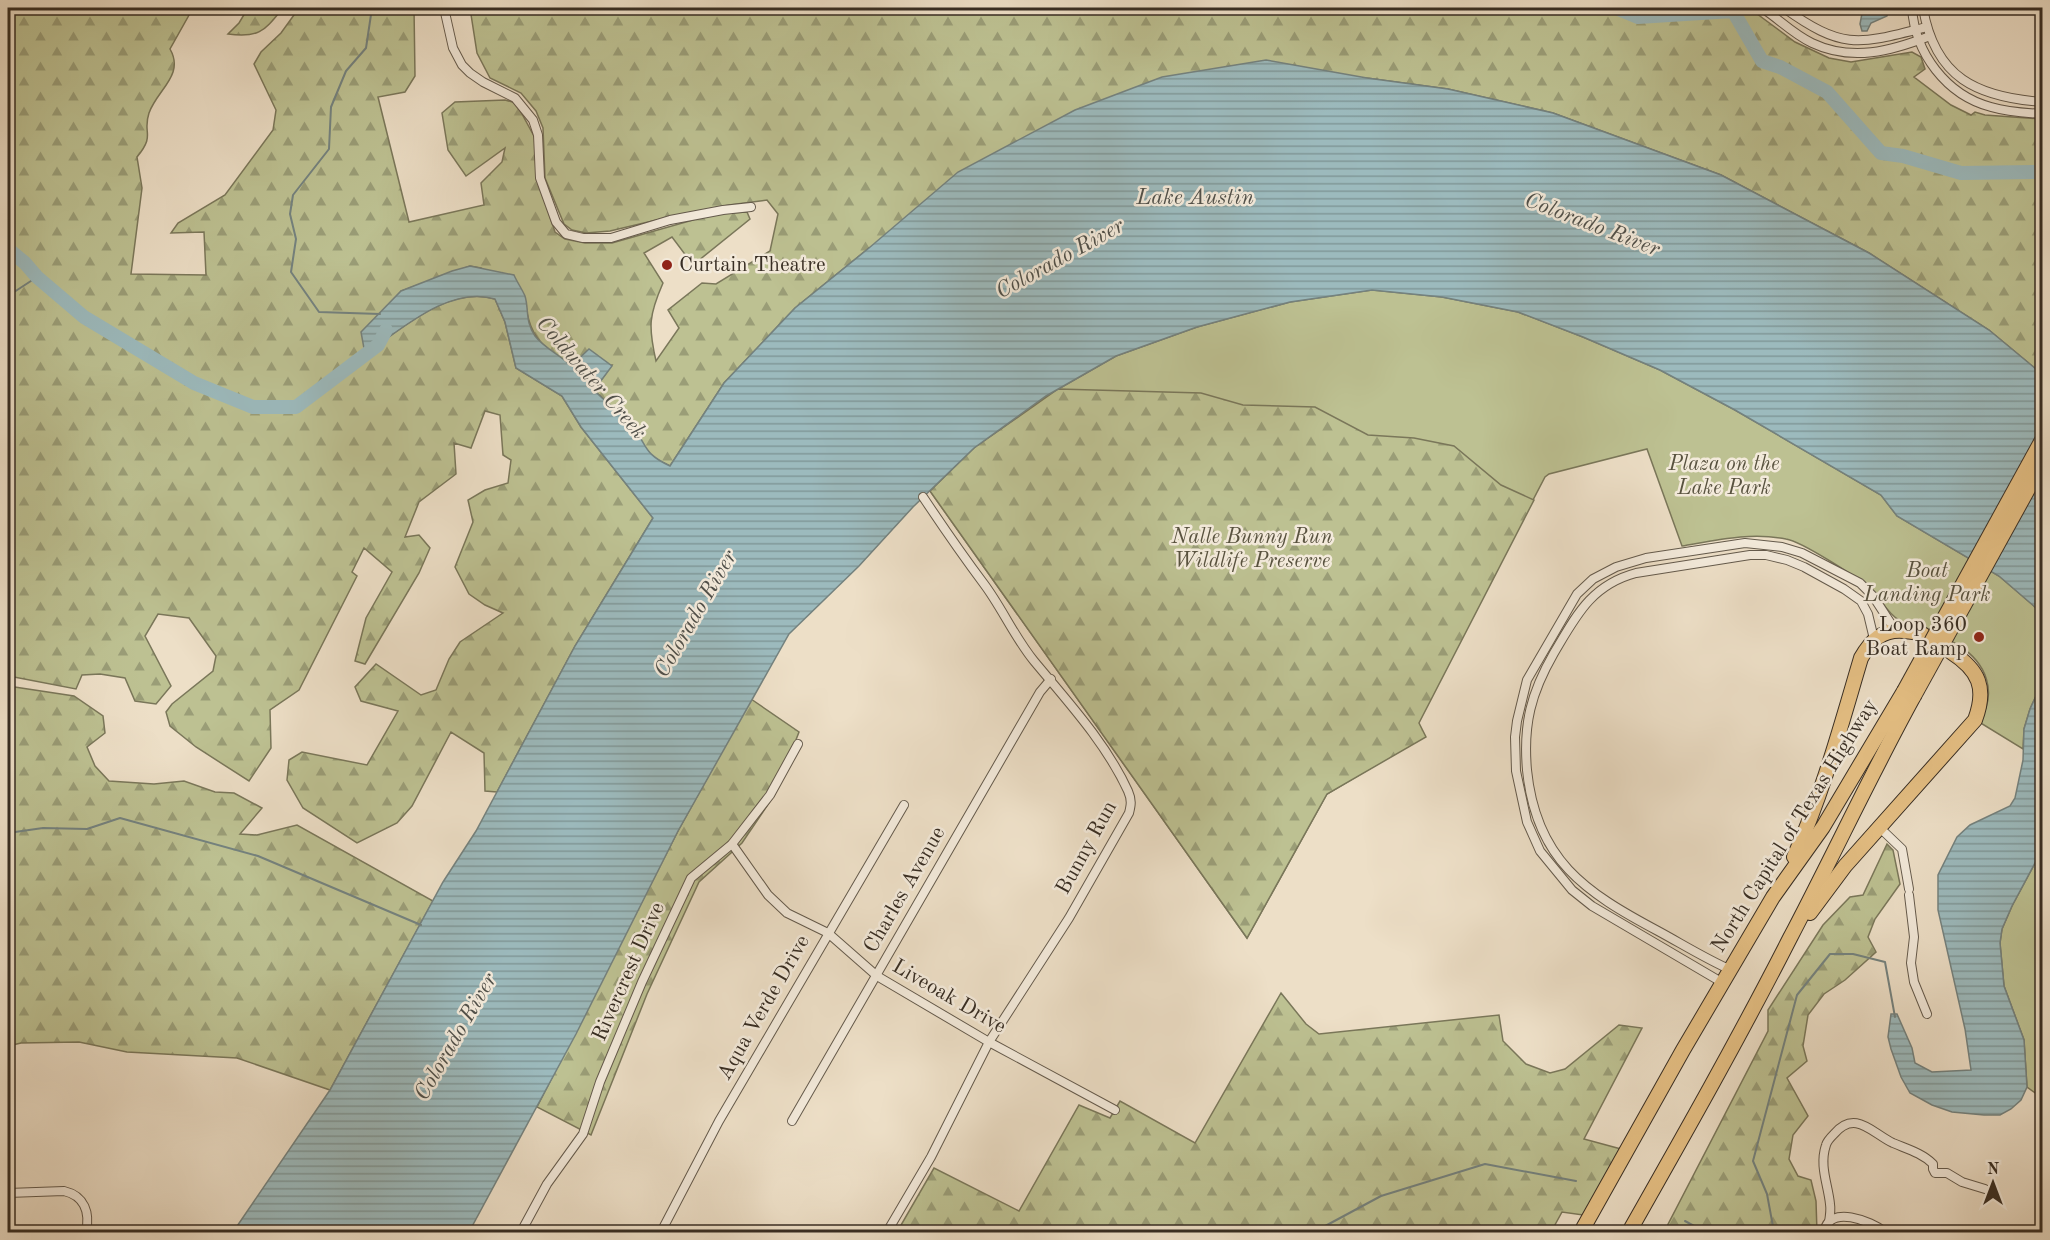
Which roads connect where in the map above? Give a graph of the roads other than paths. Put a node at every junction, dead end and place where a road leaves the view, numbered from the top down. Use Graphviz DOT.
graph roads {
  1 [pos="444,8"];
  2 [pos="1762,8"];
  3 [pos="1784,8"];
  4 [pos="1912,8"];
  5 [pos="1923,8"];
  6 [pos="1926,27"];
  7 [pos="1915,30"];
  8 [pos="1930,36"];
  9 [pos="1920,40"];
  10 [pos="2016,100"];
  11 [pos="2043,102"];
  12 [pos="2014,112"];
  13 [pos="2043,114"];
  14 [pos="751,207"];
  15 [pos="2043,440"];
  16 [pos="2043,464"];
  17 [pos="923,497"];
  18 [pos="1646,558"];
  19 [pos="1649,570"];
  20 [pos="1895,630"];
  21 [pos="1924,635"];
  22 [pos="1874,639"];
  23 [pos="1951,652"];
  24 [pos="1542,654"];
  25 [pos="1550,660"];
  26 [pos="1051,679"];
  27 [pos="1909,693"];
  28 [pos="798,744"];
  29 [pos="1532,801"];
  30 [pos="1522,804"];
  31 [pos="904,805"];
  32 [pos="1880,828"];
  33 [pos="732,844"];
  34 [pos="1781,883"];
  35 [pos="1610,905"];
  36 [pos="1604,915"];
  37 [pos="828,933"];
  38 [pos="1790,938"];
  39 [pos="1731,970"];
  40 [pos="877,976"];
  41 [pos="1723,983"];
  42 [pos="1927,1014"];
  43 [pos="989,1042"];
  44 [pos="1115,1110"];
  45 [pos="792,1121"];
  46 [pos="1986,1189"];
  47 [pos="8,1193"];
  48 [pos="1829,1222"];
  49 [pos="86,1233"];
  50 [pos="521,1233"];
  51 [pos="661,1233"];
  52 [pos="887,1233"];
  53 [pos="1581,1233"];
  54 [pos="1629,1233"];
  55 [pos="1824,1233"];
  56 [pos="1885,1233"];
  1 -- 14 [label="street"];
  2 -- 9 [label="street"];
  3 -- 7 [label="street"];
  4 -- 7 [label="street"];
  5 -- 6 [label="street"];
  6 -- 7 [label="street"];
  6 -- 8 [label="street"];
  7 -- 9 [label="street"];
  8 -- 9 [label="street"];
  8 -- 10 [label="street"];
  9 -- 12 [label="street"];
  10 -- 11 [label="street"];
  10 -- 12 [label="street"];
  12 -- 13 [label="street"];
  15 -- 27 [label="highway, North Capital of Texas Highway, bridge"];
  16 -- 27 [label="highway, North Capital of Texas Highway, bridge"];
  17 -- 26 [label="street, Bunny Run"];
  18 -- 19 [label="street"];
  18 -- 20 [label="street"];
  18 -- 24 [label="street"];
  19 -- 22 [label="street"];
  19 -- 25 [label="street"];
  20 -- 21 [label="highway"];
  20 -- 22 [label="highway"];
  22 -- 34 [label="highway"];
  23 -- 32 [label="highway"];
  24 -- 25 [label="street"];
  24 -- 30 [label="street"];
  25 -- 29 [label="street"];
  26 -- 40 [label="street, Charles Avenue"];
  26 -- 43 [label="street, Bunny Run"];
  27 -- 34 [label="highway, North Capital of Texas Highway"];
  27 -- 38 [label="highway, North Capital of Texas Highway"];
  28 -- 33 [label="street, Rivercrest Drive"];
  29 -- 30 [label="street"];
  29 -- 35 [label="street"];
  30 -- 36 [label="street"];
  31 -- 37 [label="street, Aqua Verde Drive"];
  32 -- 38 [label="highway"];
  32 -- 42 [label="street"];
  33 -- 37 [label="street, Liveoak Drive"];
  33 -- 50 [label="street, Rivercrest Drive"];
  34 -- 39 [label="highway, North Capital of Texas Highway"];
  35 -- 36 [label="street"];
  35 -- 39 [label="street"];
  36 -- 41 [label="street"];
  37 -- 40 [label="street, Liveoak Drive"];
  37 -- 51 [label="street, Aqua Verde Drive"];
  38 -- 54 [label="highway, North Capital of Texas Highway"];
  39 -- 41 [label="highway, North Capital of Texas Highway"];
  40 -- 43 [label="street, Liveoak Drive"];
  40 -- 45 [label="street, Charles Avenue"];
  41 -- 53 [label="highway, North Capital of Texas Highway"];
  43 -- 44 [label="street, Liveoak Drive"];
  43 -- 52 [label="street, Bunny Run"];
  46 -- 48 [label="street"];
  47 -- 49 [label="street"];
  48 -- 55 [label="street"];
  48 -- 56 [label="street"];
}
